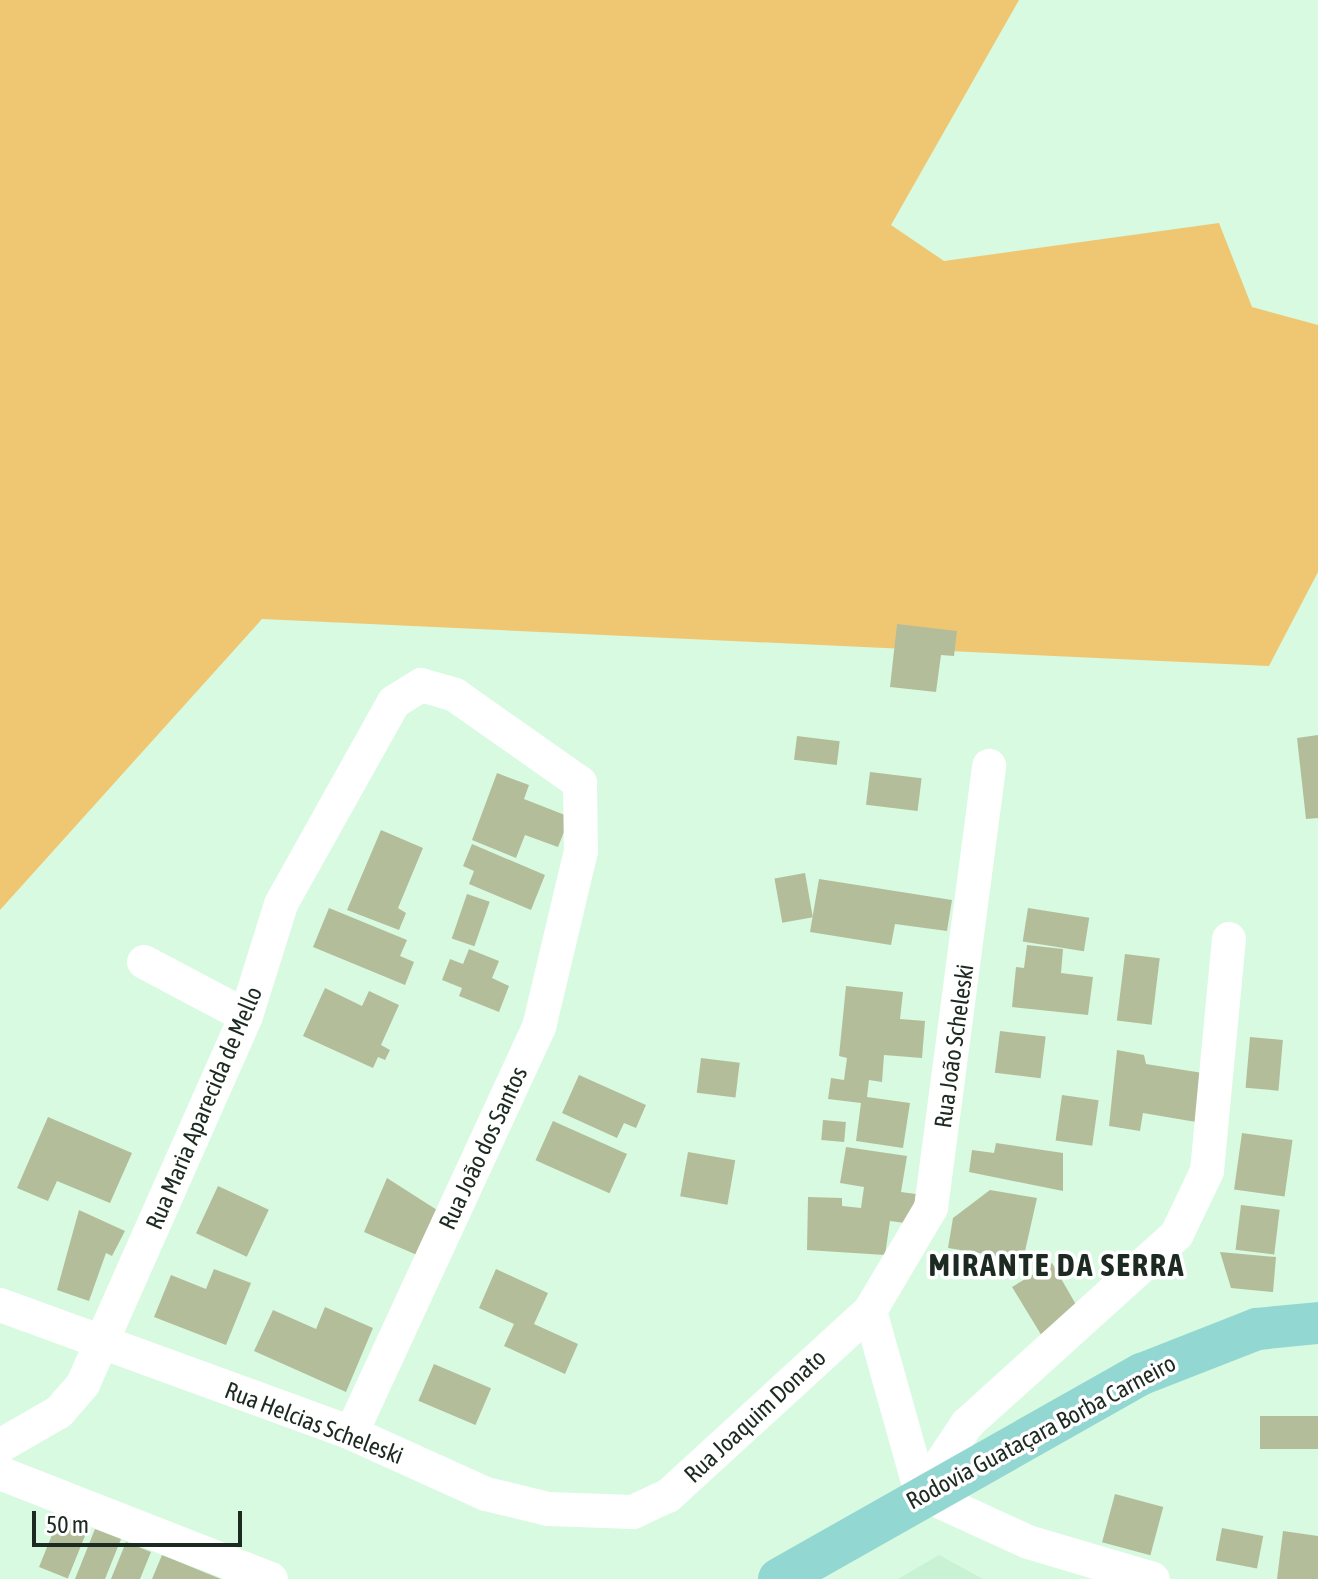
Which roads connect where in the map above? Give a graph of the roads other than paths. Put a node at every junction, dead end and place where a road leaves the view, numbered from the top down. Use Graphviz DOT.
graph roads {
  1 [pos="394,702"];
  2 [pos="989,766"];
  3 [pos="1229,939"];
  4 [pos="144,962"];
  5 [pos="246,1016"];
  6 [pos="0,1305"];
  7 [pos="870,1311"];
  8 [pos="1318,1323"];
  9 [pos="103,1347"];
  10 [pos="351,1433"];
  11 [pos="0,1446"];
  12 [pos="0,1473"];
  13 [pos="921,1493"];
  14 [pos="633,1512"];
  15 [pos="271,1579"];
  16 [pos="779,1579"];
  17 [pos="1153,1579"];
  1 -- 5 [label="street, Rua Maria Aparecida de Mello"];
  1 -- 10 [label="street, Rua João dos Santos"];
  2 -- 7 [label="street, Rua João Scheleski"];
  3 -- 13 [label="street"];
  4 -- 5 [label="street"];
  5 -- 9 [label="street, Rua Maria Aparecida de Mello"];
  6 -- 9 [label="street, Rua Helcias Scheleski"];
  7 -- 13 [label="street"];
  7 -- 14 [label="street, Rua Joaquim Donato"];
  8 -- 13 [label="main road, Rodovia Guataçara Borba Carneiro"];
  9 -- 10 [label="street, Rua Helcias Scheleski"];
  9 -- 11 [label="street, Rua Maria Aparecida de Mello"];
  10 -- 14 [label="street, Rua Helcias Scheleski"];
  12 -- 15 [label="street"];
  13 -- 16 [label="main road, Rodovia Guataçara Borba Carneiro"];
  13 -- 17 [label="street"];
}
